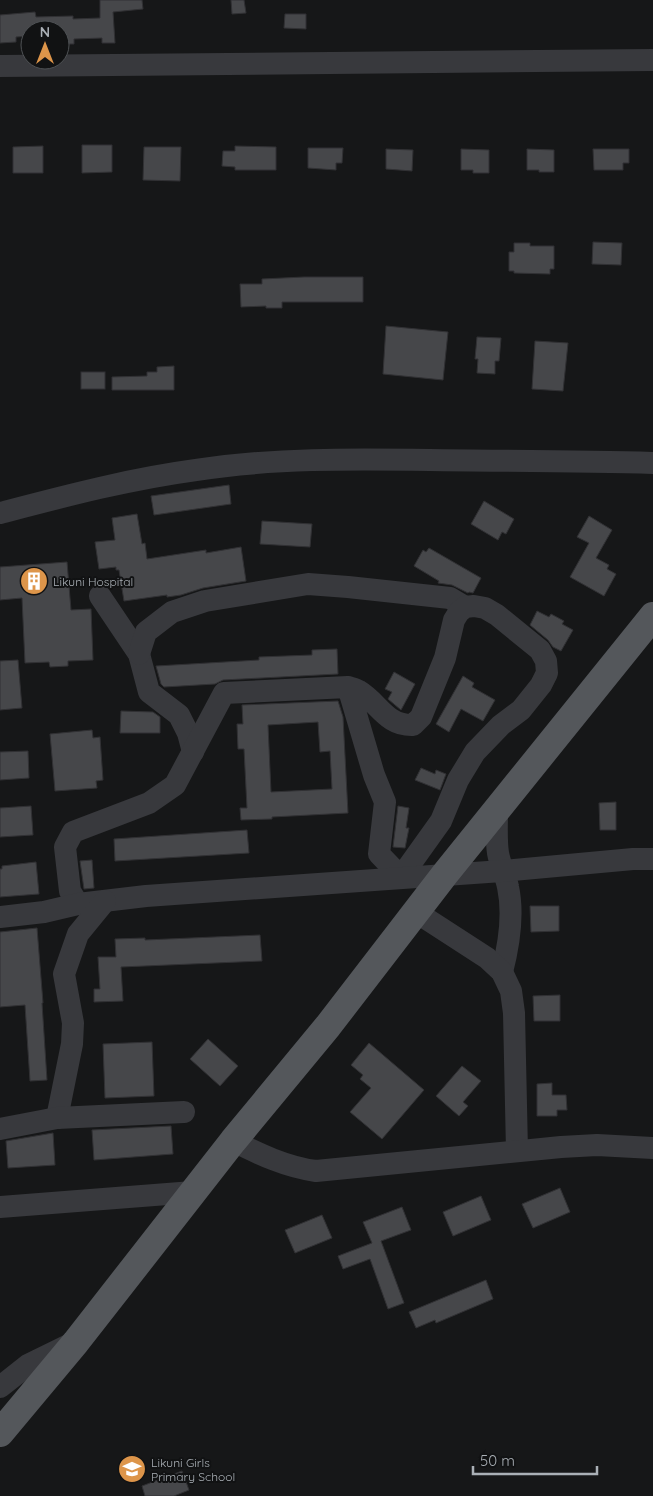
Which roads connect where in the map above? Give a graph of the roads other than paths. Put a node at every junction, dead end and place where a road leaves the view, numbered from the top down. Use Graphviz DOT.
graph roads {
  1 [pos="653,60"];
  2 [pos="0,66"];
  3 [pos="653,463"];
  4 [pos="0,513"];
  5 [pos="100,596"];
  6 [pos="465,607"];
  7 [pos="653,616"];
  8 [pos="139,654"];
  9 [pos="348,687"];
  10 [pos="193,752"];
  11 [pos="496,810"];
  12 [pos="653,859"];
  13 [pos="502,871"];
  14 [pos="445,874"];
  15 [pos="401,877"];
  16 [pos="105,901"];
  17 [pos="78,904"];
  18 [pos="416,912"];
  19 [pos="0,917"];
  20 [pos="502,972"];
  21 [pos="184,1112"];
  22 [pos="57,1118"];
  23 [pos="0,1130"];
  24 [pos="233,1140"];
  25 [pos="653,1148"];
  26 [pos="517,1151"];
  27 [pos="193,1192"];
  28 [pos="0,1207"];
  29 [pos="76,1342"];
  30 [pos="0,1387"];
  31 [pos="0,1433"];
  1 -- 2 [label="street"];
  3 -- 4 [label="street"];
  5 -- 8 [label="street"];
  6 -- 8 [label="street"];
  6 -- 9 [label="street"];
  6 -- 15 [label="street"];
  7 -- 11 [label="main road"];
  8 -- 10 [label="street"];
  9 -- 10 [label="street"];
  9 -- 15 [label="street"];
  10 -- 17 [label="street"];
  11 -- 13 [label="street"];
  11 -- 14 [label="main road"];
  12 -- 13 [label="street"];
  13 -- 14 [label="street"];
  13 -- 20 [label="street"];
  14 -- 15 [label="street"];
  14 -- 18 [label="main road"];
  15 -- 16 [label="street"];
  16 -- 17 [label="street"];
  16 -- 22 [label="street"];
  17 -- 19 [label="street"];
  18 -- 20 [label="street"];
  18 -- 24 [label="main road"];
  20 -- 26 [label="street"];
  21 -- 22 [label="street"];
  22 -- 23 [label="street"];
  24 -- 26 [label="street"];
  24 -- 27 [label="main road"];
  25 -- 26 [label="street"];
  27 -- 28 [label="street"];
  27 -- 29 [label="main road"];
  29 -- 30 [label="street"];
  29 -- 31 [label="main road"];
}
